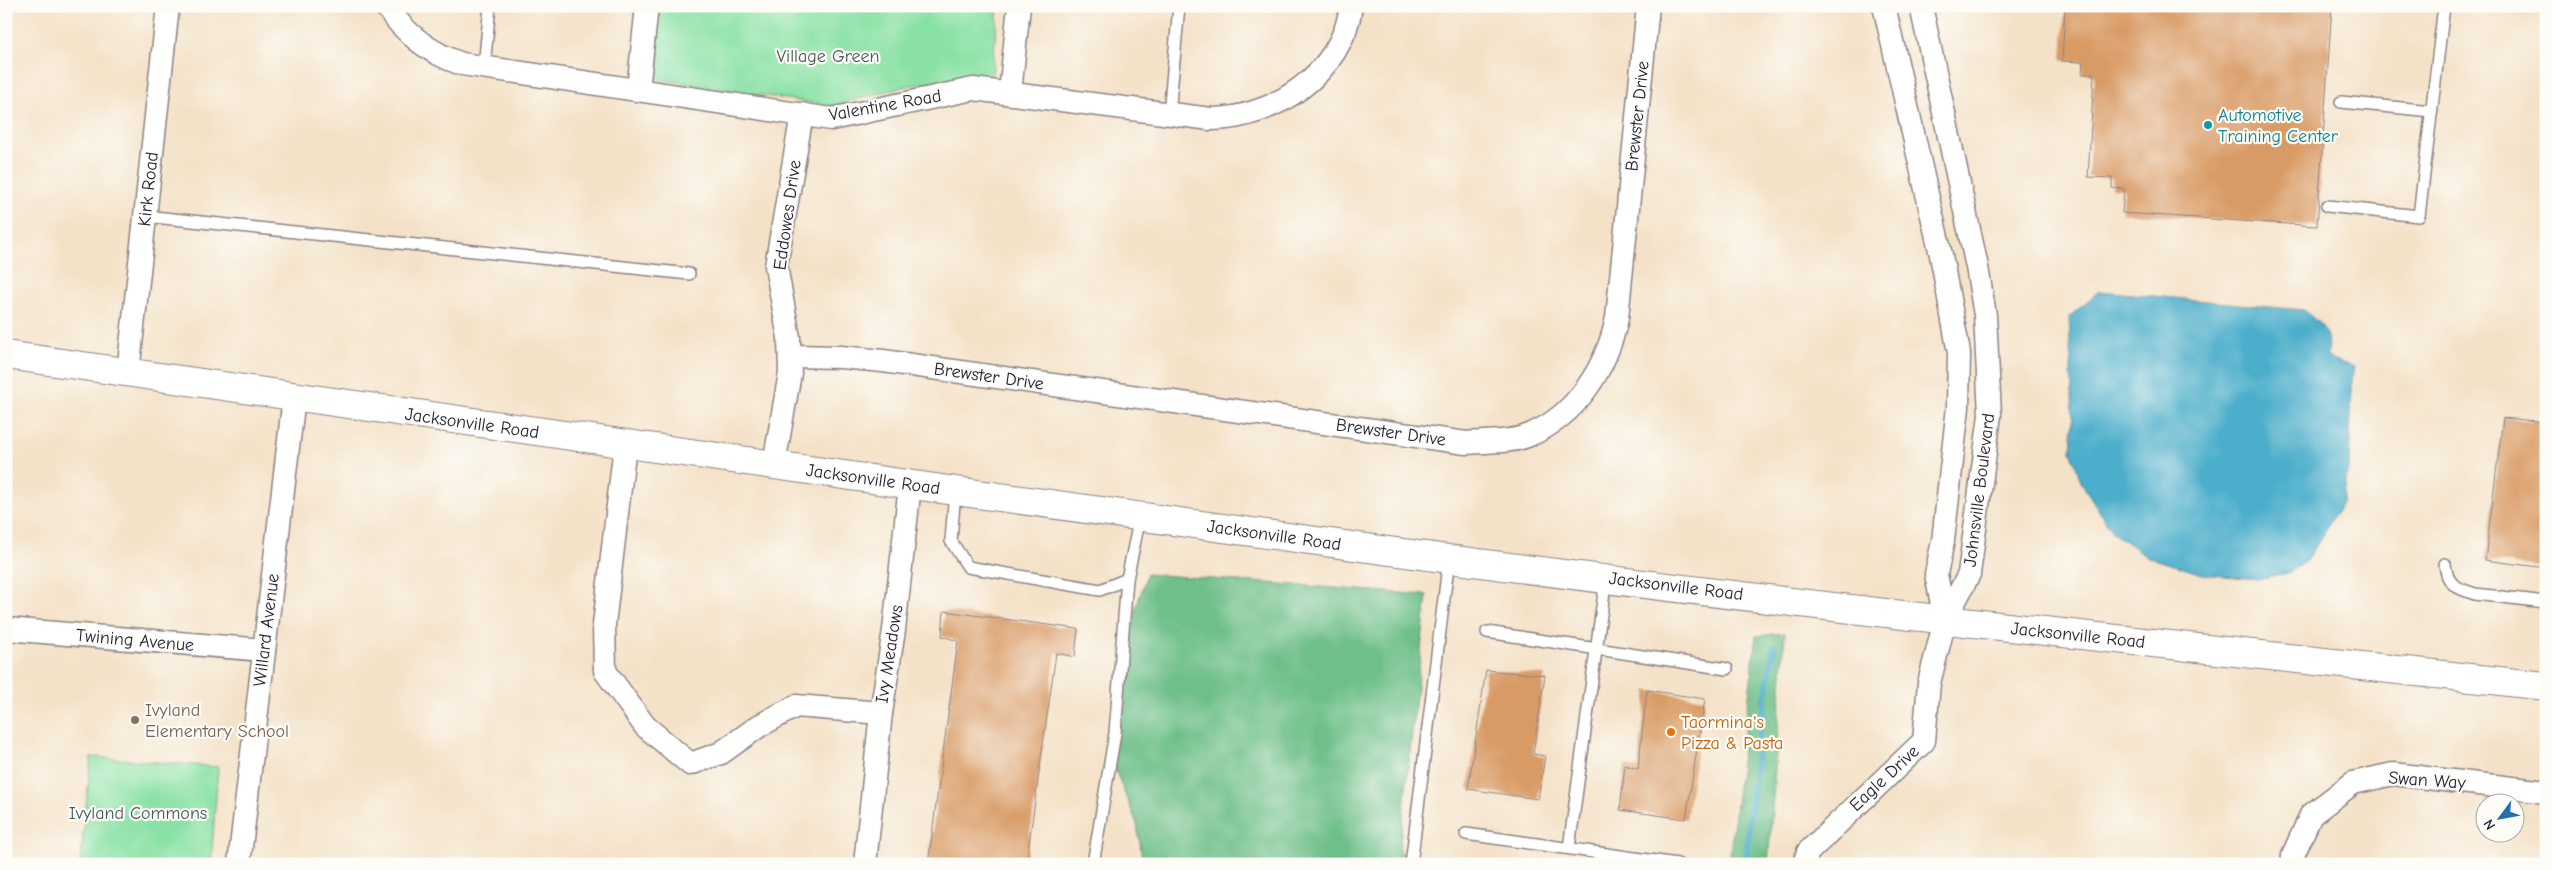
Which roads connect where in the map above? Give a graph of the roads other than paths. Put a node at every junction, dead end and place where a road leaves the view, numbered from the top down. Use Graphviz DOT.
graph roads {
  1 [pos="168,6"];
  2 [pos="386,6"];
  3 [pos="490,6"];
  4 [pos="647,6"];
  5 [pos="1019,6"];
  6 [pos="1179,6"];
  7 [pos="1351,6"];
  8 [pos="1648,6"];
  9 [pos="1884,6"];
  10 [pos="1920,6"];
  11 [pos="2444,6"];
  12 [pos="484,67"];
  13 [pos="638,90"];
  14 [pos="1010,93"];
  15 [pos="2341,102"];
  16 [pos="2432,110"];
  17 [pos="802,114"];
  18 [pos="1169,114"];
  19 [pos="2327,206"];
  20 [pos="145,216"];
  21 [pos="689,274"];
  22 [pos="6,355"];
  23 [pos="790,356"];
  24 [pos="128,373"];
  25 [pos="294,396"];
  26 [pos="624,445"];
  27 [pos="774,464"];
  28 [pos="910,485"];
  29 [pos="955,491"];
  30 [pos="1140,515"];
  31 [pos="1449,558"];
  32 [pos="2445,564"];
  33 [pos="1606,578"];
  34 [pos="1127,579"];
  35 [pos="2546,602"];
  36 [pos="1945,620"];
  37 [pos="6,629"];
  38 [pos="1487,632"];
  39 [pos="1596,647"];
  40 [pos="264,650"];
  41 [pos="1727,669"];
  42 [pos="2546,686"];
  43 [pos="880,713"];
  44 [pos="2546,792"];
  45 [pos="1466,834"];
  46 [pos="1568,848"];
  47 [pos="239,864"];
  48 [pos="865,864"];
  49 [pos="1093,864"];
  50 [pos="1411,864"];
  51 [pos="1678,864"];
  52 [pos="1804,864"];
  53 [pos="2292,864"];
  1 -- 20 [label="street, Kirk Road"];
  2 -- 12 [label="street, Valentine Road"];
  3 -- 12 [label="lane"];
  4 -- 13 [label="street"];
  5 -- 14 [label="street"];
  6 -- 18 [label="lane"];
  7 -- 18 [label="street, Valentine Road"];
  8 -- 23 [label="street, Brewster Drive"];
  9 -- 36 [label="street, Johnsville Boulevard"];
  10 -- 36 [label="street, Johnsville Boulevard"];
  11 -- 16 [label="lane"];
  12 -- 13 [label="street, Valentine Road"];
  13 -- 17 [label="street, Valentine Road"];
  14 -- 17 [label="street, Valentine Road"];
  14 -- 18 [label="street, Valentine Road"];
  15 -- 16 [label="lane"];
  16 -- 19 [label="lane"];
  17 -- 23 [label="street, Eddowes Drive"];
  20 -- 21 [label="lane"];
  20 -- 24 [label="street, Kirk Road"];
  22 -- 24 [label="main road, Jacksonville Road"];
  23 -- 27 [label="street, Eddowes Drive"];
  24 -- 25 [label="main road, Jacksonville Road"];
  25 -- 26 [label="main road, Jacksonville Road"];
  25 -- 40 [label="street, Willard Avenue"];
  26 -- 27 [label="main road, Jacksonville Road"];
  26 -- 43 [label="street, Ivy Meadows"];
  27 -- 28 [label="main road, Jacksonville Road"];
  28 -- 29 [label="main road, Jacksonville Road"];
  28 -- 43 [label="street, Ivy Meadows"];
  29 -- 30 [label="main road, Jacksonville Road"];
  29 -- 34 [label="lane"];
  30 -- 31 [label="main road, Jacksonville Road"];
  30 -- 34 [label="lane"];
  31 -- 33 [label="main road, Jacksonville Road"];
  31 -- 50 [label="lane"];
  32 -- 35 [label="lane"];
  33 -- 36 [label="main road, Jacksonville Road"];
  33 -- 39 [label="lane"];
  34 -- 49 [label="lane"];
  36 -- 42 [label="main road, Jacksonville Road"];
  36 -- 52 [label="street, Eagle Drive"];
  37 -- 40 [label="street, Twining Avenue"];
  38 -- 39 [label="lane"];
  39 -- 41 [label="lane"];
  39 -- 46 [label="lane"];
  40 -- 47 [label="street, Willard Avenue"];
  43 -- 48 [label="street"];
  44 -- 53 [label="street, Swan Way"];
  45 -- 46 [label="lane"];
  46 -- 51 [label="lane"];
}
